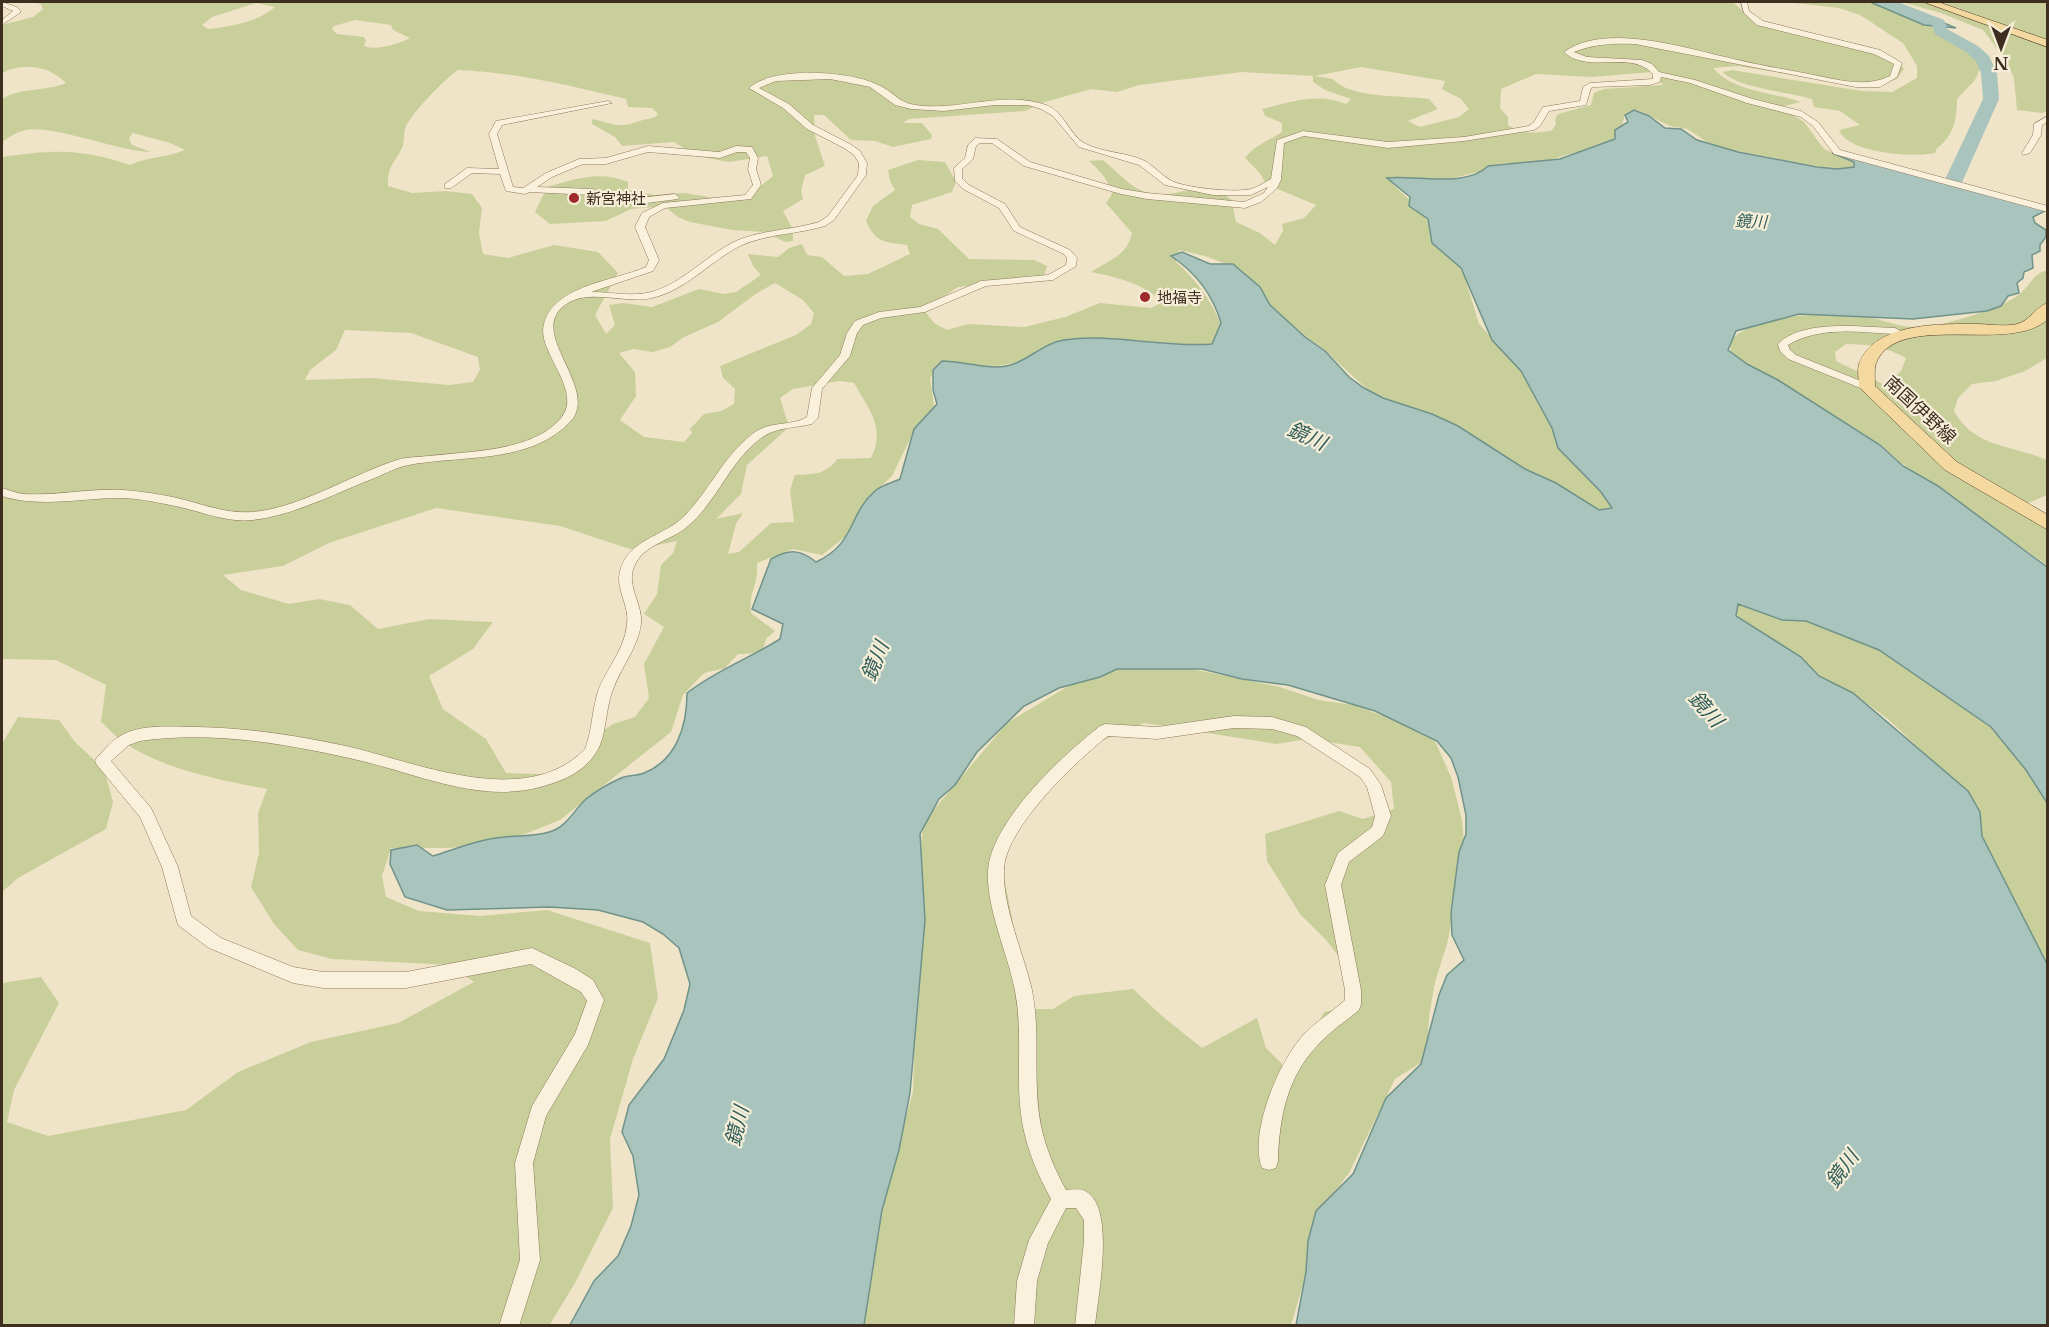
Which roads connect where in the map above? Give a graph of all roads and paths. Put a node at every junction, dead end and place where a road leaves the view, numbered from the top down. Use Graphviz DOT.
graph roads {
  1 [pos="1744,2"];
  2 [pos="1929,2"];
  3 [pos="2,4"];
  4 [pos="2,23"];
  5 [pos="2048,44"];
  6 [pos="1656,74"];
  7 [pos="608,103"];
  8 [pos="2048,118"];
  9 [pos="2026,153"];
  10 [pos="504,172"];
  11 [pos="1277,180"];
  12 [pos="448,186"];
  13 [pos="528,189"];
  14 [pos="598,196"];
  15 [pos="639,201"];
  16 [pos="706,202"];
  17 [pos="2048,208"];
  18 [pos="573,298"];
  19 [pos="2048,308"];
  20 [pos="1903,335"];
  21 [pos="1867,387"];
  22 [pos="2,492"];
  23 [pos="2048,524"];
  24 [pos="1269,1161"];
  25 [pos="1061,1199"];
  26 [pos="509,1326"];
  27 [pos="1024,1326"];
  28 [pos="1085,1326"];
  1 -- 6 [label="street"];
  2 -- 5 [label="main road"];
  3 -- 4 [label="street"];
  6 -- 11 [label="street"];
  6 -- 17 [label="street"];
  7 -- 10 [label="street"];
  8 -- 9 [label="street"];
  10 -- 12 [label="street"];
  10 -- 13 [label="street"];
  11 -- 18 [label="street"];
  11 -- 26 [label="street"];
  13 -- 14 [label="street"];
  13 -- 16 [label="street"];
  15 -- 16 [label="street"];
  16 -- 18 [label="street"];
  18 -- 22 [label="street"];
  19 -- 20 [label="main road, 南国伊野線"];
  20 -- 21 [label="main road, 南国伊野線"];
  20 -- 21 [label="street"];
  21 -- 23 [label="main road, 南国伊野線"];
  24 -- 25 [label="street"];
  25 -- 27 [label="street"];
  25 -- 28 [label="street"];
}
